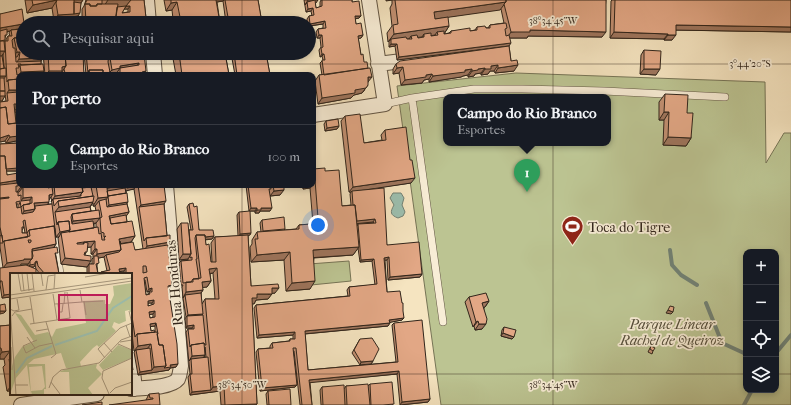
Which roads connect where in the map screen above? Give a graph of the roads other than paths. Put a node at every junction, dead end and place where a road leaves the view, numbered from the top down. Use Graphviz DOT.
graph roads {
  1 [pos="82,0"];
  2 [pos="147,0"];
  3 [pos="370,0"];
  4 [pos="80,16"];
  5 [pos="148,16"];
  6 [pos="8,33"];
  7 [pos="1,57"];
  8 [pos="432,58"];
  9 [pos="41,60"];
  10 [pos="83,60"];
  11 [pos="154,60"];
  12 [pos="378,64"];
  13 [pos="42,72"];
  14 [pos="84,72"];
  15 [pos="155,72"];
  16 [pos="412,98"];
  17 [pos="725,98"];
  18 [pos="0,103"];
  19 [pos="385,104"];
  20 [pos="316,115"];
  21 [pos="16,142"];
  22 [pos="0,144"];
  23 [pos="49,188"];
  24 [pos="166,188"];
  25 [pos="0,250"];
  26 [pos="22,267"];
  27 [pos="14,268"];
  28 [pos="37,273"];
  29 [pos="60,273"];
  30 [pos="443,322"];
  31 [pos="132,372"];
  32 [pos="133,389"];
  33 [pos="86,395"];
  34 [pos="21,405"];
  1 -- 4 [label="lane"];
  2 -- 5 [label="street"];
  3 -- 12 [label="street"];
  6 -- 7 [label="lane"];
  7 -- 18 [label="lane"];
  8 -- 12 [label="street"];
  9 -- 13 [label="lane"];
  10 -- 14 [label="lane"];
  11 -- 15 [label="street"];
  12 -- 19 [label="street"];
  16 -- 17 [label="lane"];
  16 -- 19 [label="lane"];
  16 -- 30 [label="lane"];
  19 -- 20 [label="street"];
  21 -- 22 [label="lane"];
  23 -- 29 [label="lane"];
  24 -- 32 [label="street, Rua Honduras"];
  25 -- 27 [label="lane"];
  26 -- 28 [label="lane"];
  31 -- 32 [label="street"];
  33 -- 34 [label="street"];
}
